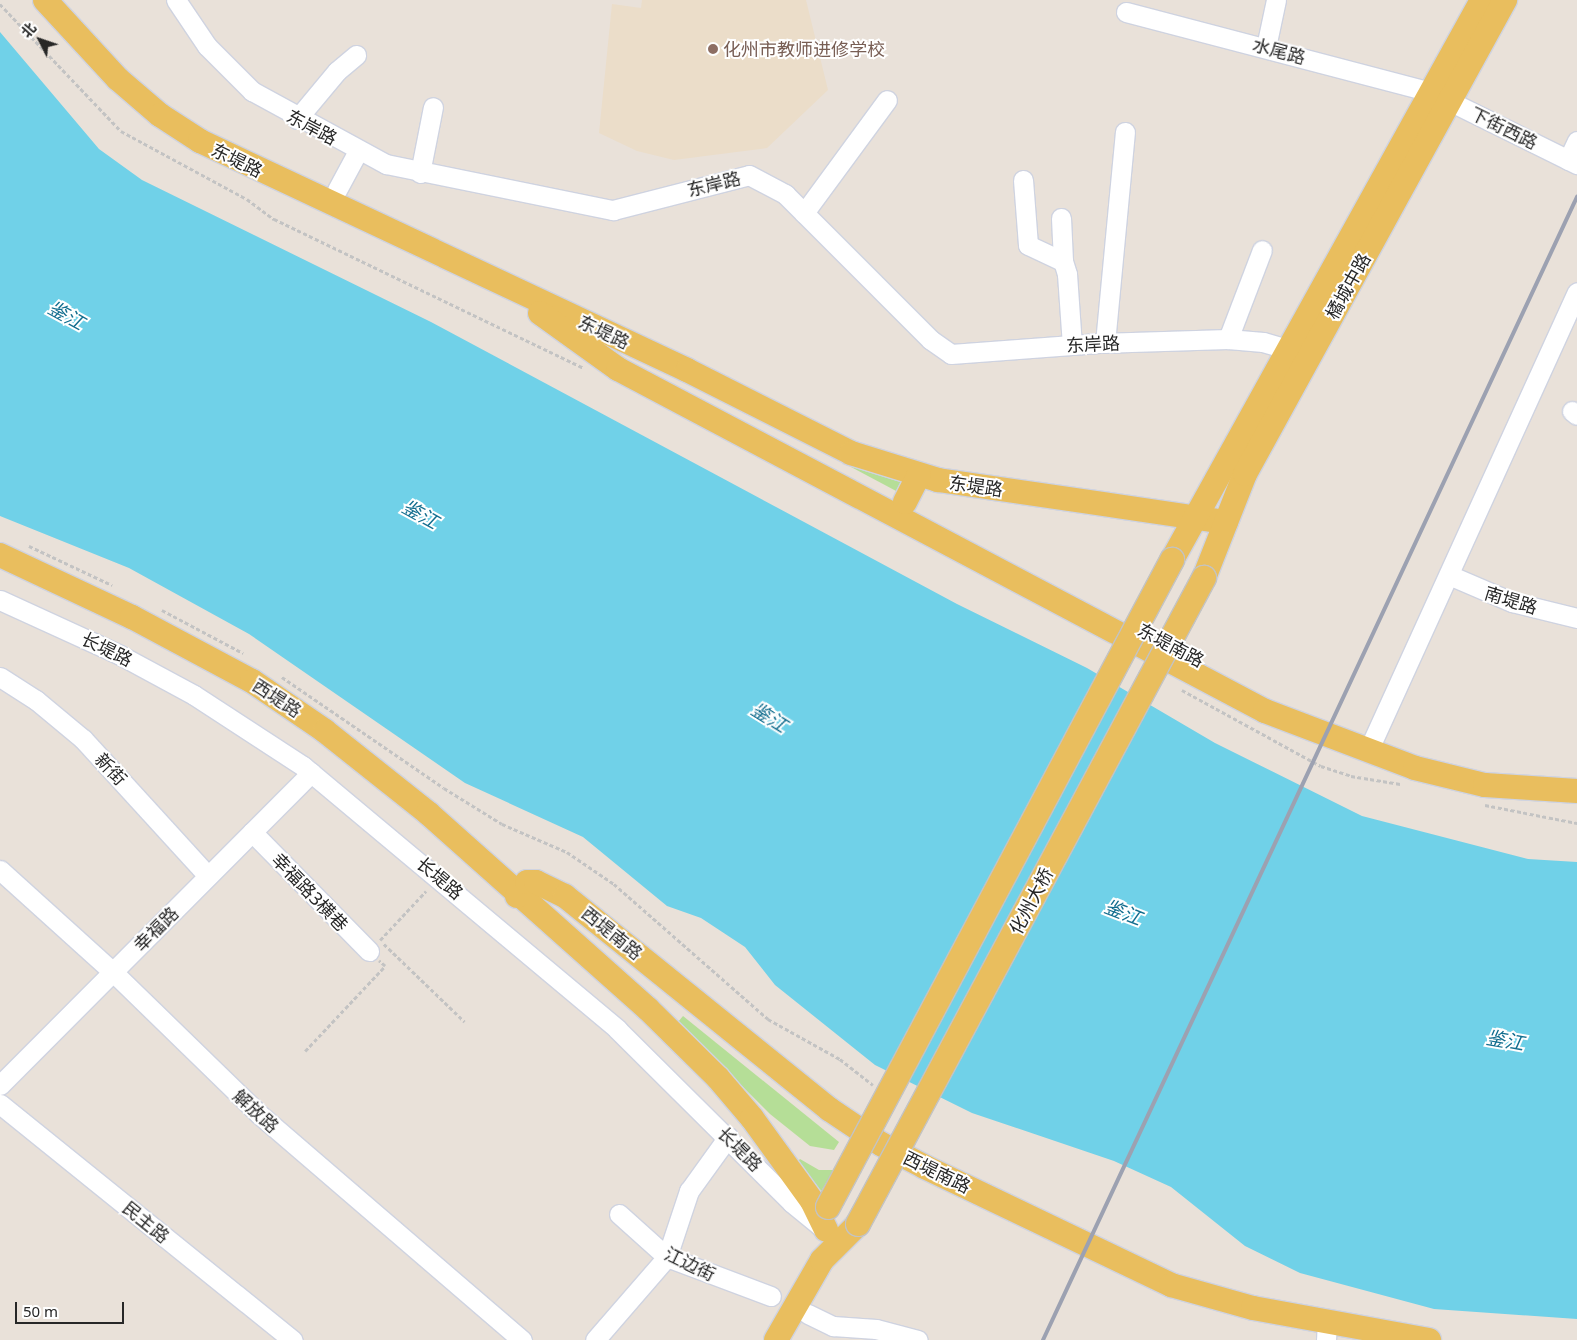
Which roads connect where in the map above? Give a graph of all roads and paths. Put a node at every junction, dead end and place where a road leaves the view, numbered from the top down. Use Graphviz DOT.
graph roads {
  1 [pos="46,0"];
  2 [pos="66,0"];
  3 [pos="176,0"];
  4 [pos="1276,0"];
  5 [pos="1482,0"];
  6 [pos="1506,0"];
  7 [pos="1126,12"];
  8 [pos="1266,47"];
  9 [pos="356,55"];
  10 [pos="1440,97"];
  11 [pos="887,100"];
  12 [pos="432,107"];
  13 [pos="297,119"];
  14 [pos="1125,132"];
  15 [pos="1577,140"];
  16 [pos="358,151"];
  17 [pos="1573,162"];
  18 [pos="420,173"];
  19 [pos="1023,180"];
  20 [pos="337,190"];
  21 [pos="804,213"];
  22 [pos="1061,218"];
  23 [pos="1262,250"];
  24 [pos="1062,261"];
  25 [pos="494,280"];
  26 [pos="1577,292"];
  27 [pos="1228,339"];
  28 [pos="1105,343"];
  29 [pos="1072,345"];
  30 [pos="1300,353"];
  31 [pos="785,411"];
  32 [pos="791,453"];
  33 [pos="919,475"];
  34 [pos="905,502"];
  35 [pos="1200,511"];
  36 [pos="1229,515"];
  37 [pos="28,546"];
  38 [pos="0,555"];
  39 [pos="1172,560"];
  40 [pos="1449,575"];
  41 [pos="1204,578"];
  42 [pos="115,587"];
  43 [pos="0,600"];
  44 [pos="157,607"];
  45 [pos="1574,615"];
  46 [pos="248,656"];
  47 [pos="273,671"];
  48 [pos="0,677"];
  49 [pos="1371,744"];
  50 [pos="311,773"];
  51 [pos="1577,776"];
  52 [pos="1577,792"];
  53 [pos="252,832"];
  54 [pos="0,870"];
  55 [pos="208,876"];
  56 [pos="439,877"];
  57 [pos="517,896"];
  58 [pos="374,945"];
  59 [pos="385,966"];
  60 [pos="113,972"];
  61 [pos="465,1022"];
  62 [pos="305,1051"];
  63 [pos="0,1085"];
  64 [pos="875,1087"];
  65 [pos="0,1104"];
  66 [pos="728,1137"];
  67 [pos="619,1214"];
  68 [pos="826,1230"];
  69 [pos="667,1257"];
  70 [pos="822,1260"];
  71 [pos="771,1296"];
  72 [pos="808,1314"];
  73 [pos="1327,1331"];
  74 [pos="293,1340"];
  75 [pos="522,1340"];
  76 [pos="595,1340"];
  77 [pos="776,1340"];
  78 [pos="918,1340"];
  79 [pos="1429,1340"];
  1 -- 25 [label="main road, 东堤路"];
  2 -- 20 [label="main road, 东堤路"];
  3 -- 13 [label="street, 东岸路"];
  4 -- 8 [label="street"];
  5 -- 10 [label="main road, 橘城中路"];
  6 -- 10 [label="main road, 橘城中路"];
  7 -- 8 [label="street, 水尾路"];
  8 -- 10 [label="street, 水尾路"];
  9 -- 13 [label="street"];
  10 -- 17 [label="street, 下街西路"];
  10 -- 30 [label="main road, 橘城中路"];
  11 -- 21 [label="street"];
  12 -- 18 [label="street"];
  13 -- 16 [label="street, 东岸路"];
  14 -- 28 [label="street"];
  15 -- 17 [label="street"];
  16 -- 18 [label="street, 东岸路"];
  16 -- 20 [label="street"];
  18 -- 21 [label="street, 东岸路"];
  19 -- 24 [label="street"];
  20 -- 31 [label="main road, 东堤路"];
  21 -- 29 [label="street, 东岸路"];
  22 -- 24 [label="street"];
  23 -- 27 [label="street"];
  24 -- 29 [label="street"];
  25 -- 31 [label="main road, 东堤路"];
  25 -- 32 [label="main road"];
  26 -- 40 [label="street"];
  27 -- 28 [label="street, 东岸路"];
  27 -- 30 [label="street, 东岸路"];
  28 -- 29 [label="street, 东岸路"];
  30 -- 35 [label="main road, 橘城中路"];
  30 -- 36 [label="main road, 橘城中路"];
  31 -- 32 [label="main road"];
  31 -- 33 [label="main road, 东堤路"];
  31 -- 35 [label="main road, 东堤路"];
  32 -- 34 [label="main road, 东堤南路"];
  32 -- 49 [label="main road, 东堤南路"];
  33 -- 34 [label="main road"];
  33 -- 35 [label="main road, 东堤路"];
  34 -- 49 [label="main road, 东堤南路"];
  35 -- 36 [label="main road, 东堤路"];
  35 -- 39 [label="main road, 橘城中路"];
  36 -- 41 [label="main road, 橘城中路"];
  37 -- 42 [label="path"];
  38 -- 57 [label="main road, 西堤路"];
  39 -- 68 [label="main road, 化州大桥, bridge"];
  40 -- 45 [label="street, 南堤路"];
  40 -- 49 [label="street"];
  41 -- 70 [label="main road, 化州大桥, bridge"];
  43 -- 50 [label="street, 长堤路"];
  44 -- 46 [label="path"];
  47 -- 64 [label="path"];
  48 -- 55 [label="street, 新街"];
  49 -- 51 [label="main road, 东堤南路"];
  49 -- 52 [label="main road, 东堤南路"];
  50 -- 53 [label="street, 幸福路"];
  50 -- 56 [label="street, 长堤路"];
  53 -- 55 [label="street, 幸福路"];
  53 -- 58 [label="street, 幸福路3横巷"];
  54 -- 60 [label="street, 解放路"];
  55 -- 60 [label="street, 幸福路"];
  56 -- 58 [label="path"];
  56 -- 66 [label="street, 长堤路"];
  57 -- 68 [label="main road, 西堤路"];
  57 -- 73 [label="main road, 西堤南路"];
  58 -- 61 [label="path"];
  59 -- 62 [label="path"];
  60 -- 63 [label="street, 幸福路"];
  60 -- 75 [label="street, 解放路"];
  65 -- 74 [label="street, 民主路"];
  66 -- 68 [label="street, 长堤路"];
  66 -- 69 [label="street"];
  67 -- 69 [label="street, 江边街"];
  68 -- 70 [label="main road"];
  69 -- 71 [label="street, 江边街"];
  69 -- 76 [label="street"];
  70 -- 77 [label="main road"];
  72 -- 78 [label="street"];
  73 -- 79 [label="main road, 西堤南路"];
}
